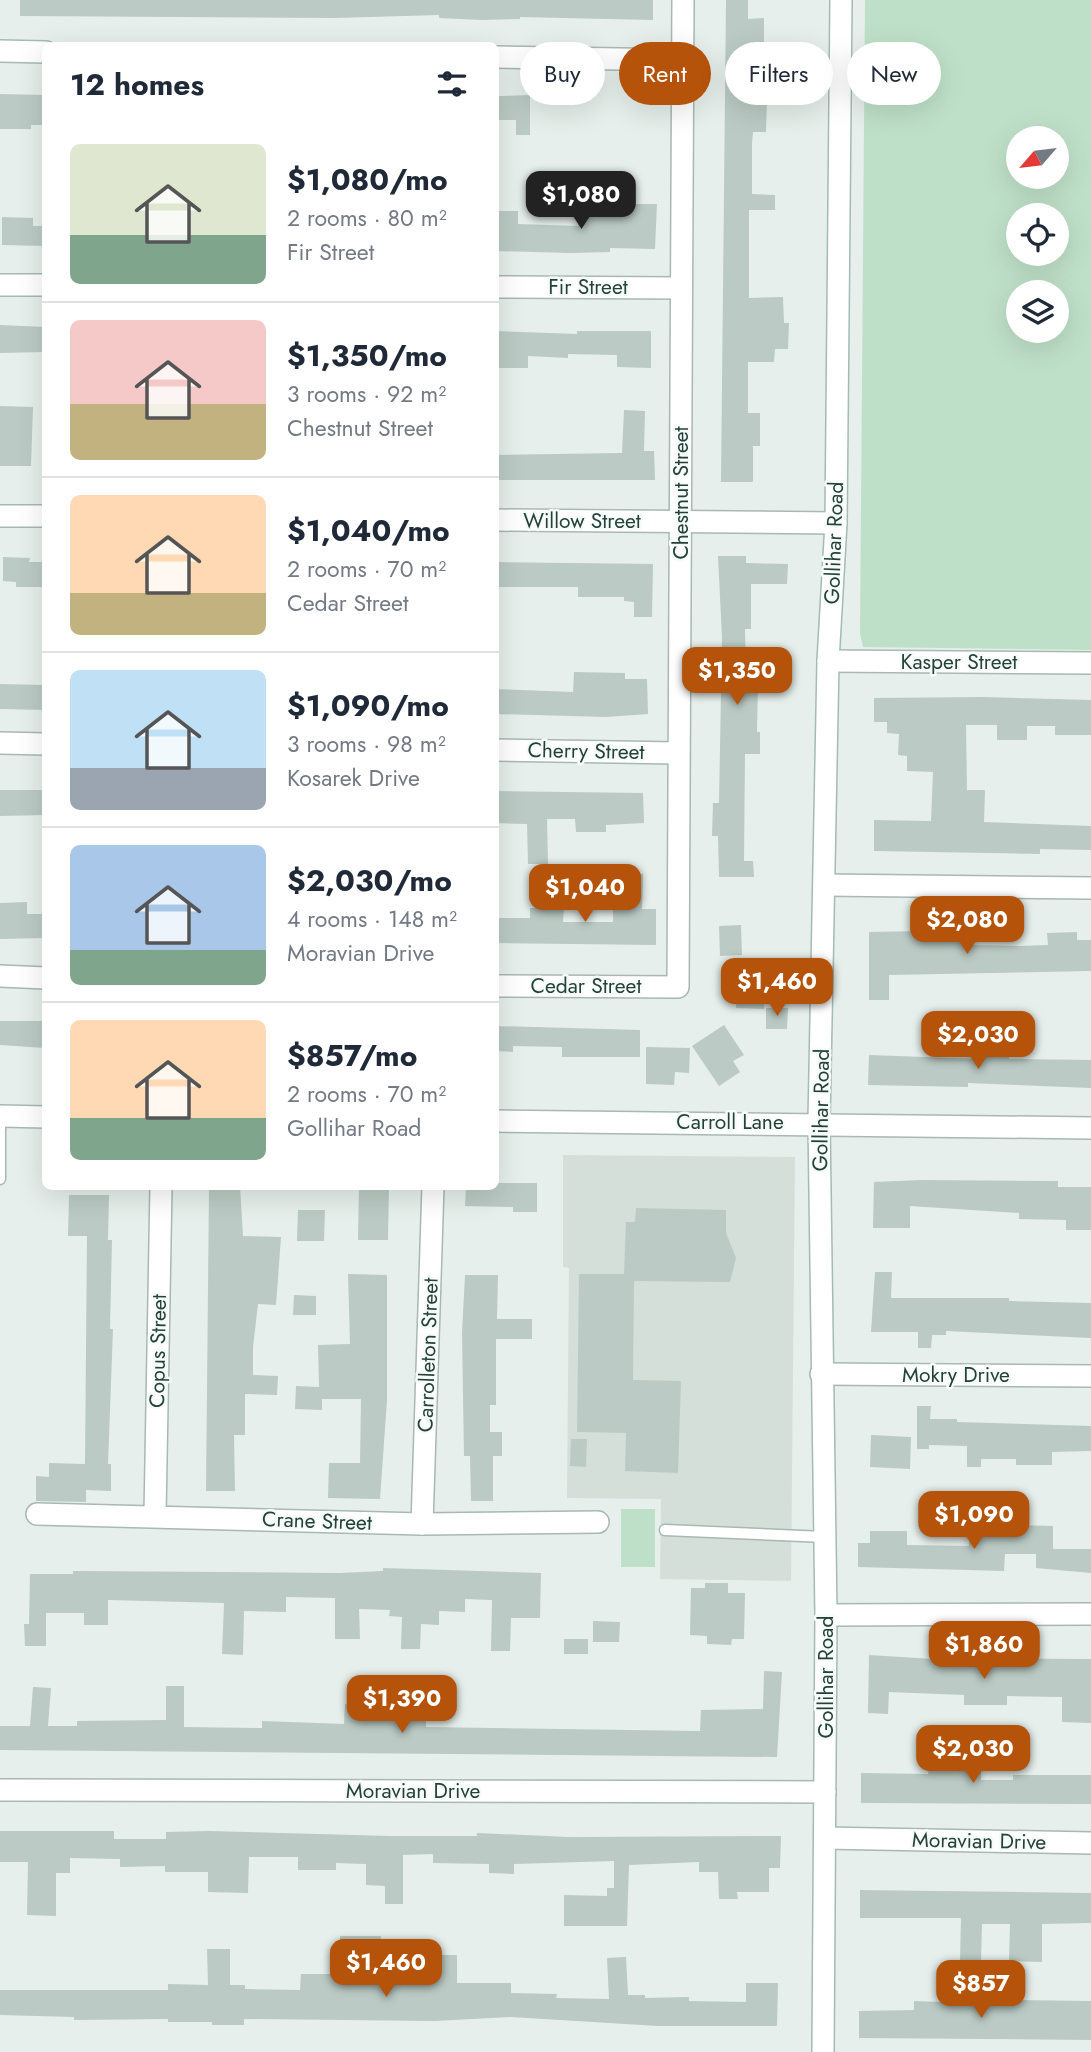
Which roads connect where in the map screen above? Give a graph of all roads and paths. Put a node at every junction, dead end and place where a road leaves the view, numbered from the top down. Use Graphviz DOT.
graph roads {
  1 [pos="683,0"];
  2 [pos="841,0"];
  3 [pos="683,42"];
  4 [pos="0,51"];
  5 [pos="42,52"];
  6 [pos="499,57"];
  7 [pos="619,59"];
  8 [pos="683,105"];
  9 [pos="0,285"];
  10 [pos="42,285"];
  11 [pos="499,287"];
  12 [pos="681,288"];
  13 [pos="0,516"];
  14 [pos="42,516"];
  15 [pos="499,520"];
  16 [pos="681,522"];
  17 [pos="836,523"];
  18 [pos="828,661"];
  19 [pos="1091,663"];
  20 [pos="0,743"];
  21 [pos="42,744"];
  22 [pos="499,750"];
  23 [pos="677,752"];
  24 [pos="826,885"];
  25 [pos="1091,888"];
  26 [pos="0,976"];
  27 [pos="42,978"];
  28 [pos="499,986"];
  29 [pos="678,986"];
  30 [pos="0,1116"];
  31 [pos="42,1117"];
  32 [pos="499,1121"];
  33 [pos="819,1122"];
  34 [pos="1091,1128"];
  35 [pos="0,1179"];
  36 [pos="161,1190"];
  37 [pos="433,1190"];
  38 [pos="821,1374"];
  39 [pos="1091,1376"];
  40 [pos="37,1514"];
  41 [pos="155,1515"];
  42 [pos="598,1522"];
  43 [pos="422,1524"];
  44 [pos="665,1530"];
  45 [pos="825,1538"];
  46 [pos="1091,1614"];
  47 [pos="826,1615"];
  48 [pos="0,1790"];
  49 [pos="825,1792"];
  50 [pos="825,1838"];
  51 [pos="1091,1843"];
  52 [pos="823,2052"];
  1 -- 3 [label="street, Chestnut Street"];
  2 -- 17 [label="street, Gollihar Road"];
  4 -- 5 [label="street"];
  6 -- 7 [label="street"];
  8 -- 12 [label="street, Chestnut Street"];
  9 -- 10 [label="street"];
  11 -- 12 [label="street, Fir Street"];
  12 -- 16 [label="street, Chestnut Street"];
  13 -- 14 [label="street"];
  15 -- 16 [label="street, Willow Street"];
  16 -- 17 [label="street, Willow Street"];
  16 -- 23 [label="street, Chestnut Street"];
  17 -- 18 [label="street, Gollihar Road"];
  18 -- 19 [label="street, Kasper Street"];
  18 -- 24 [label="street, Gollihar Road"];
  20 -- 21 [label="street"];
  22 -- 23 [label="street, Cherry Street"];
  23 -- 29 [label="street, Chestnut Street"];
  24 -- 25 [label="street"];
  24 -- 33 [label="street, Gollihar Road"];
  26 -- 27 [label="street"];
  28 -- 29 [label="street, Cedar Street"];
  30 -- 31 [label="street"];
  30 -- 35 [label="lane"];
  32 -- 33 [label="street, Carroll Lane"];
  33 -- 34 [label="street, Carroll Lane"];
  33 -- 38 [label="street, Gollihar Road"];
  36 -- 41 [label="street, Copus Street"];
  37 -- 43 [label="street, Carrolleton Street"];
  38 -- 39 [label="street, Mokry Drive"];
  38 -- 45 [label="street, Gollihar Road"];
  40 -- 41 [label="street, Crane Street"];
  41 -- 43 [label="street, Crane Street"];
  42 -- 43 [label="street, Crane Street"];
  44 -- 45 [label="lane"];
  45 -- 47 [label="street, Gollihar Road"];
  46 -- 47 [label="street"];
  47 -- 49 [label="street, Gollihar Road"];
  48 -- 49 [label="street, Moravian Drive"];
  49 -- 50 [label="street, Gollihar Road"];
  50 -- 51 [label="street, Moravian Drive"];
  50 -- 52 [label="street, Gollihar Road"];
}
